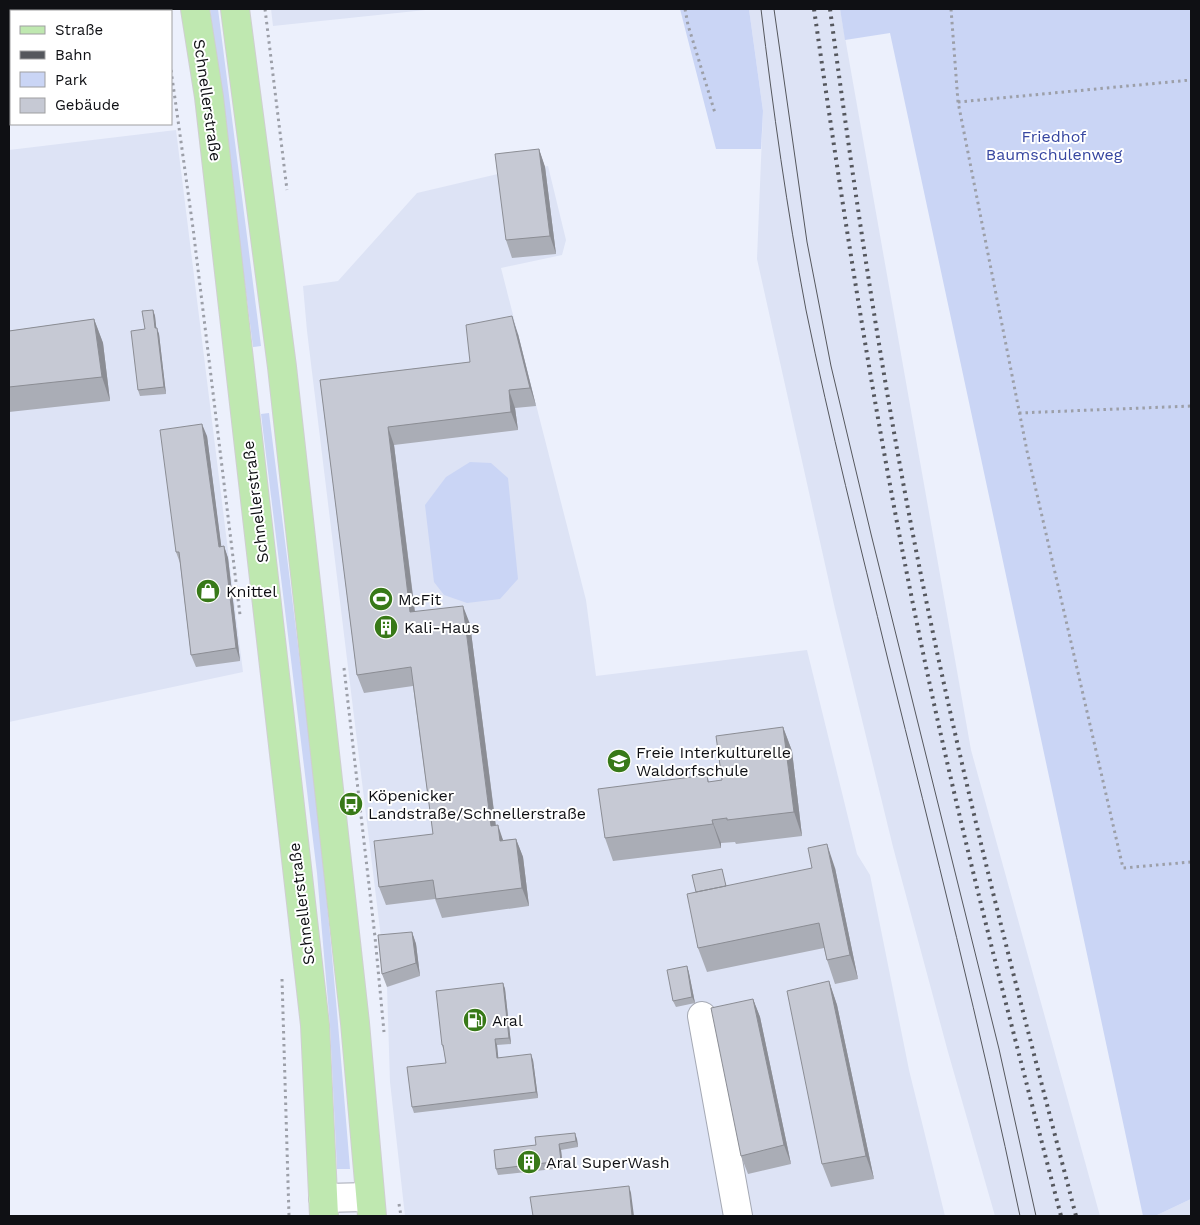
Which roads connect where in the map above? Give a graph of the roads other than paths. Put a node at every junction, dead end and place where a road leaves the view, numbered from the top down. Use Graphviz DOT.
graph roads {
  1 [pos="195,9"];
  2 [pos="236,9"];
  3 [pos="702,1016"];
  4 [pos="323,1207"];
  5 [pos="371,1207"];
  6 [pos="738,1216"];
  1 -- 4 [label="main road, Schnellerstraße"];
  2 -- 5 [label="main road"];
  3 -- 6 [label="lane"];
  4 -- 5 [label="lane"];
}
